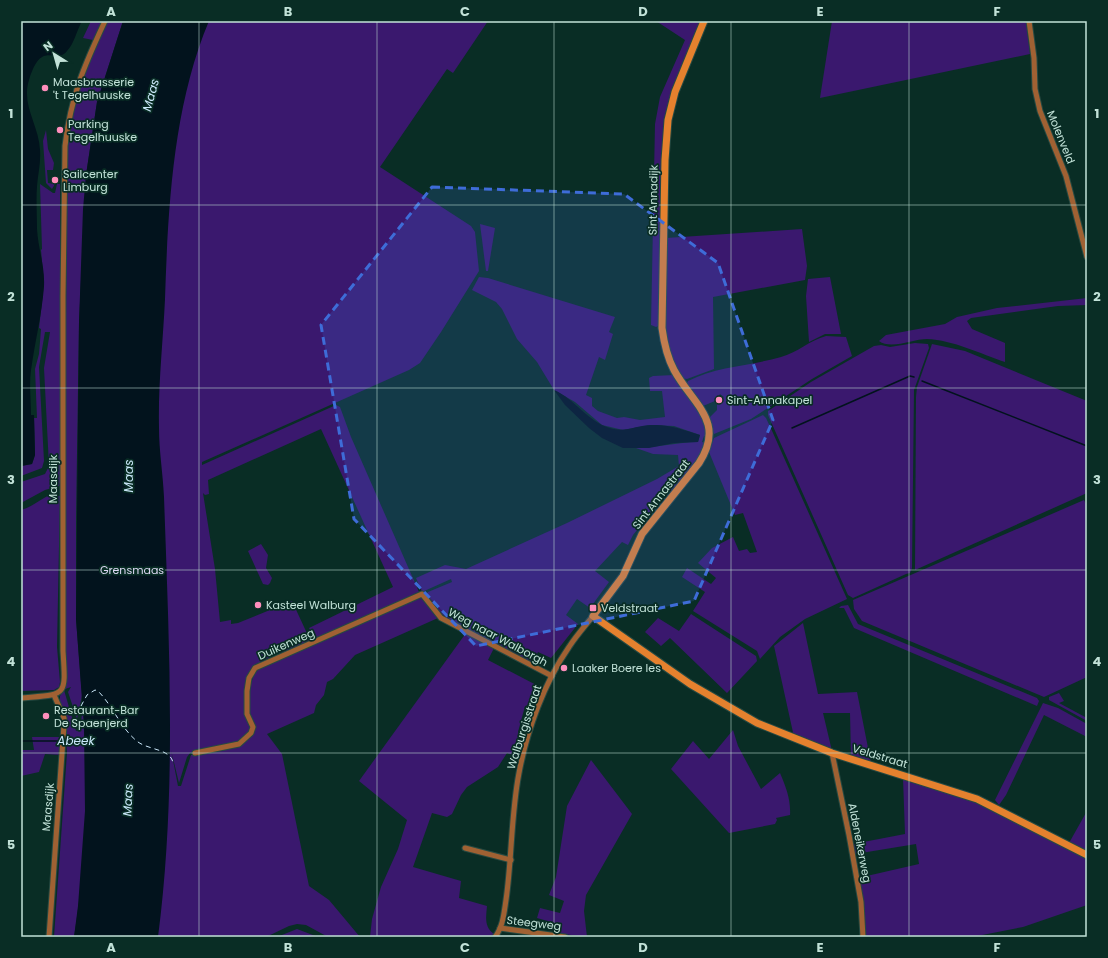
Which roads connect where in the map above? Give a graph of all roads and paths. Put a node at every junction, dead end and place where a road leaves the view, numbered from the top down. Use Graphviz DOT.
graph roads {
  1 [pos="105,21"];
  2 [pos="704,21"];
  3 [pos="1029,21"];
  4 [pos="1087,257"];
  5 [pos="682,383"];
  6 [pos="422,594"];
  7 [pos="593,616"];
  8 [pos="552,676"];
  9 [pos="54,696"];
  10 [pos="21,698"];
  11 [pos="195,753"];
  12 [pos="832,753"];
  13 [pos="465,848"];
  14 [pos="1087,855"];
  15 [pos="512,860"];
  16 [pos="500,928"];
  17 [pos="49,937"];
  18 [pos="494,937"];
  19 [pos="566,937"];
  20 [pos="863,937"];
  1 -- 9 [label="street, Maasdijk"];
  2 -- 5 [label="street, Sint Annadijk"];
  3 -- 4 [label="street, Molenveld"];
  5 -- 7 [label="street, Sint Annastraat"];
  6 -- 8 [label="street, Weg naar Walborgh"];
  6 -- 11 [label="street, Duikenweg"];
  7 -- 8 [label="street, Walburgisstraat"];
  7 -- 12 [label="street, Veldstraat"];
  8 -- 15 [label="street, Walburgisstraat"];
  9 -- 10 [label="street"];
  9 -- 17 [label="street, Maasdijk"];
  12 -- 14 [label="street, Veldstraat"];
  12 -- 20 [label="street, Aldeneikerweg"];
  13 -- 15 [label="street"];
  15 -- 16 [label="street, Walburgisstraat"];
  16 -- 18 [label="street"];
  16 -- 19 [label="street, Steegweg"];
}
